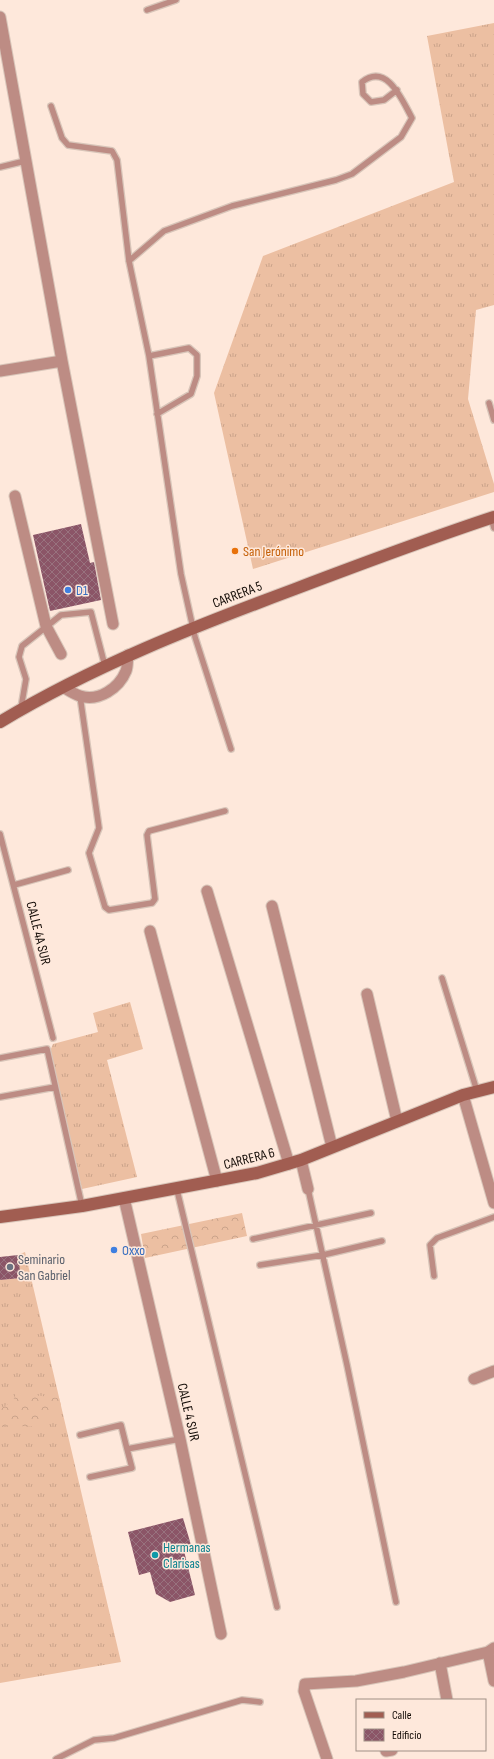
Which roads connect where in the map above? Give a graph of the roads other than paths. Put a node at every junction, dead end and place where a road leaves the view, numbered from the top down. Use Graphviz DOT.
graph roads {
  1 [pos="176,0"];
  2 [pos="147,10"];
  3 [pos="0,17"];
  4 [pos="396,90"];
  5 [pos="51,106"];
  6 [pos="25,161"];
  7 [pos="0,167"];
  8 [pos="129,261"];
  9 [pos="148,356"];
  10 [pos="62,361"];
  11 [pos="0,371"];
  12 [pos="489,403"];
  13 [pos="157,414"];
  14 [pos="494,420"];
  15 [pos="15,496"];
  16 [pos="493,521"];
  17 [pos="113,624"];
  18 [pos="46,626"];
  19 [pos="192,627"];
  20 [pos="61,654"];
  21 [pos="128,655"];
  22 [pos="105,666"];
  23 [pos="63,687"];
  24 [pos="80,696"];
  25 [pos="21,709"];
  26 [pos="0,722"];
  27 [pos="230,750"];
  28 [pos="225,811"];
  29 [pos="0,834"];
  30 [pos="68,870"];
  31 [pos="14,885"];
  32 [pos="206,891"];
  33 [pos="272,906"];
  34 [pos="150,931"];
  35 [pos="442,978"];
  36 [pos="366,994"];
  37 [pos="53,1038"];
  38 [pos="0,1058"];
  39 [pos="55,1087"];
  40 [pos="494,1087"];
  41 [pos="477,1092"];
  42 [pos="463,1095"];
  43 [pos="0,1097"];
  44 [pos="397,1122"];
  45 [pos="332,1147"];
  46 [pos="301,1160"];
  47 [pos="289,1164"];
  48 [pos="217,1181"];
  49 [pos="308,1189"];
  50 [pos="177,1190"];
  51 [pos="124,1198"];
  52 [pos="494,1203"];
  53 [pos="82,1206"];
  54 [pos="371,1212"];
  55 [pos="0,1217"];
  56 [pos="494,1217"];
  57 [pos="316,1225"];
  58 [pos="253,1239"];
  59 [pos="382,1241"];
  60 [pos="323,1255"];
  61 [pos="260,1266"];
  62 [pos="434,1276"];
  63 [pos="494,1371"];
  64 [pos="474,1379"];
  65 [pos="80,1435"];
  66 [pos="180,1439"];
  67 [pos="128,1449"];
  68 [pos="90,1477"];
  69 [pos="396,1602"];
  70 [pos="277,1607"];
  71 [pos="221,1634"];
  72 [pos="491,1650"];
  73 [pos="440,1663"];
  74 [pos="494,1681"];
  75 [pos="447,1699"];
  76 [pos="260,1702"];
  77 [pos="56,1759"];
  78 [pos="327,1759"];
  1 -- 2 [label="lane"];
  3 -- 6 [label="street"];
  4 -- 4 [label="lane"];
  4 -- 8 [label="lane"];
  5 -- 8 [label="lane"];
  6 -- 7 [label="lane"];
  6 -- 10 [label="street"];
  8 -- 9 [label="lane"];
  9 -- 13 [label="lane"];
  9 -- 13 [label="lane"];
  10 -- 11 [label="street"];
  10 -- 17 [label="street"];
  12 -- 14 [label="lane"];
  13 -- 19 [label="lane"];
  15 -- 18 [label="street"];
  16 -- 19 [label="main road, CARRERA 5"];
  18 -- 20 [label="street"];
  18 -- 22 [label="lane"];
  18 -- 25 [label="lane"];
  19 -- 21 [label="main road, CARRERA 5"];
  19 -- 27 [label="lane"];
  21 -- 22 [label="main road, CARRERA 5"];
  21 -- 24 [label="street"];
  22 -- 23 [label="main road, CARRERA 5"];
  23 -- 24 [label="street"];
  23 -- 25 [label="main road, CARRERA 5"];
  24 -- 28 [label="lane"];
  25 -- 26 [label="main road, CARRERA 5"];
  29 -- 31 [label="lane, CALLE 4A SUR"];
  30 -- 31 [label="lane"];
  31 -- 37 [label="lane, CALLE 4A SUR"];
  32 -- 47 [label="street"];
  33 -- 45 [label="street"];
  34 -- 48 [label="street"];
  35 -- 41 [label="lane"];
  36 -- 44 [label="street"];
  38 -- 39 [label="lane"];
  39 -- 43 [label="lane"];
  39 -- 53 [label="lane"];
  40 -- 41 [label="main road, CARRERA 6"];
  41 -- 42 [label="main road, CARRERA 6"];
  42 -- 44 [label="main road, CARRERA 6"];
  42 -- 52 [label="street"];
  44 -- 45 [label="main road, CARRERA 6"];
  45 -- 46 [label="main road, CARRERA 6"];
  46 -- 47 [label="main road, CARRERA 6"];
  46 -- 49 [label="street"];
  47 -- 48 [label="main road, CARRERA 6"];
  48 -- 50 [label="main road, CARRERA 6"];
  49 -- 57 [label="lane"];
  50 -- 51 [label="main road, CARRERA 6"];
  50 -- 70 [label="lane"];
  51 -- 53 [label="main road, CARRERA 6"];
  51 -- 66 [label="street, CALLE 4 SUR"];
  53 -- 55 [label="main road, CARRERA 6"];
  54 -- 57 [label="lane"];
  56 -- 62 [label="lane"];
  57 -- 58 [label="lane"];
  57 -- 60 [label="lane"];
  59 -- 60 [label="lane"];
  60 -- 61 [label="lane"];
  60 -- 69 [label="lane"];
  63 -- 64 [label="street"];
  65 -- 67 [label="lane"];
  66 -- 67 [label="lane"];
  66 -- 71 [label="street, CALLE 4 SUR"];
  67 -- 68 [label="lane"];
  72 -- 73 [label="street"];
  72 -- 74 [label="street"];
  73 -- 75 [label="street"];
  73 -- 78 [label="street"];
  76 -- 77 [label="lane"];
}
